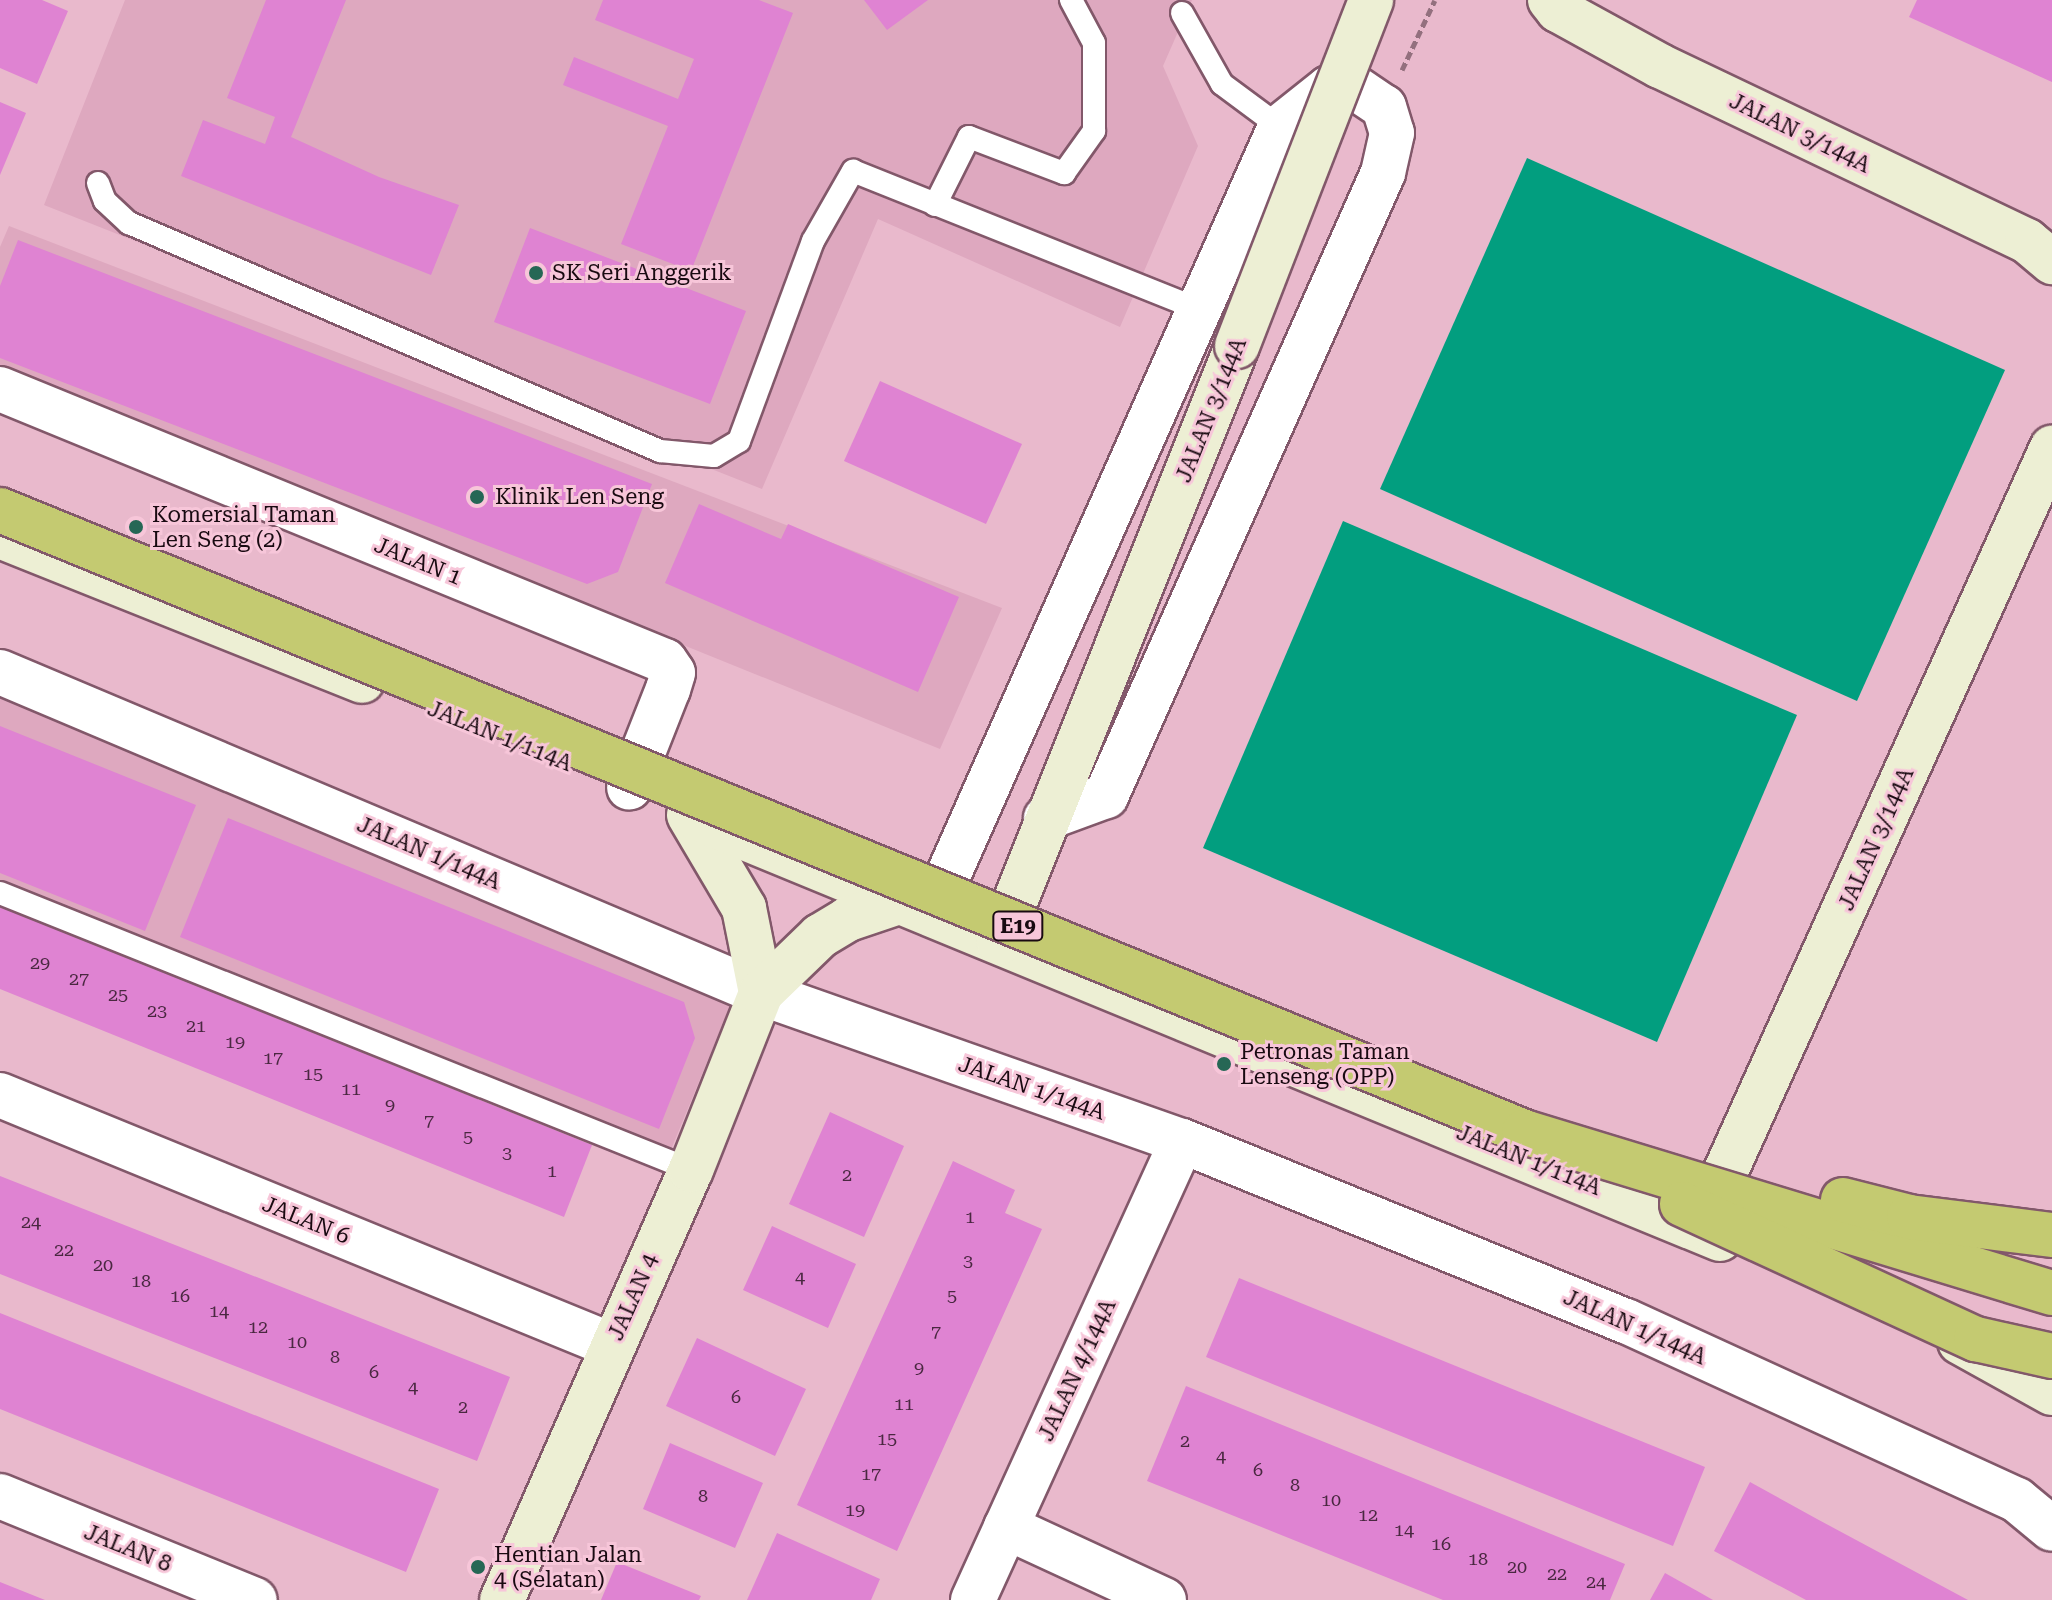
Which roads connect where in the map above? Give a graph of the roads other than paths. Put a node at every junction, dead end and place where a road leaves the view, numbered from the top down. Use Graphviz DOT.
graph roads {
  1 [pos="1071,0"];
  2 [pos="1550,0"];
  3 [pos="1370,1"];
  4 [pos="1182,13"];
  5 [pos="1280,127"];
  6 [pos="98,183"];
  7 [pos="935,205"];
  8 [pos="2044,248"];
  9 [pos="1200,310"];
  10 [pos="0,389"];
  11 [pos="2052,448"];
  12 [pos="0,500"];
  13 [pos="0,510"];
  14 [pos="0,536"];
  15 [pos="0,672"];
  16 [pos="629,788"];
  17 [pos="689,815"];
  18 [pos="1046,818"];
  19 [pos="0,893"];
  20 [pos="915,908"];
  21 [pos="999,942"];
  22 [pos="761,993"];
  23 [pos="0,1095"];
  24 [pos="1524,1132"];
  25 [pos="1182,1141"];
  26 [pos="691,1170"];
  27 [pos="1699,1230"];
  28 [pos="2052,1235"];
  29 [pos="2052,1293"];
  30 [pos="611,1345"];
  31 [pos="2052,1356"];
  32 [pos="2052,1393"];
  33 [pos="0,1496"];
  34 [pos="1006,1527"];
  35 [pos="2052,1529"];
  36 [pos="255,1600"];
  37 [pos="502,1600"];
  38 [pos="973,1600"];
  39 [pos="1164,1600"];
  1 -- 7 [label="lane"];
  2 -- 8 [label="street, JALAN 3/144A"];
  3 -- 18 [label="street, JALAN 3/144A, bridge"];
  4 -- 5 [label="lane"];
  5 -- 9 [label="street"];
  5 -- 18 [label="street"];
  6 -- 7 [label="lane"];
  7 -- 9 [label="lane"];
  9 -- 20 [label="street"];
  10 -- 16 [label="street, JALAN 1"];
  11 -- 27 [label="street, JALAN 3/144A"];
  12 -- 28 [label="highway, E19, bridge"];
  13 -- 24 [label="highway, E19, bridge"];
  14 -- 16 [label="street, JALAN 1/114A"];
  15 -- 22 [label="street, JALAN 1/144A"];
  16 -- 17 [label="street, JALAN 1/114A"];
  17 -- 20 [label="street, JALAN 1/114A"];
  17 -- 22 [label="street"];
  18 -- 21 [label="street"];
  19 -- 26 [label="lane"];
  20 -- 21 [label="street, JALAN 1/114A"];
  20 -- 22 [label="street"];
  21 -- 27 [label="street, JALAN 1/114A"];
  22 -- 25 [label="street, JALAN 1/144A"];
  22 -- 26 [label="street, JALAN 4"];
  23 -- 30 [label="street, JALAN 6"];
  24 -- 29 [label="highway, E19, bridge"];
  24 -- 31 [label="highway, bridge"];
  25 -- 34 [label="street, JALAN 4/144A"];
  25 -- 35 [label="street, JALAN 1/144A"];
  26 -- 30 [label="street, JALAN 4"];
  27 -- 32 [label="street, JALAN 1/114A"];
  30 -- 37 [label="street, JALAN 4"];
  33 -- 36 [label="street, JALAN 8"];
  34 -- 38 [label="street, JALAN 4/144A"];
  34 -- 39 [label="street"];
}
